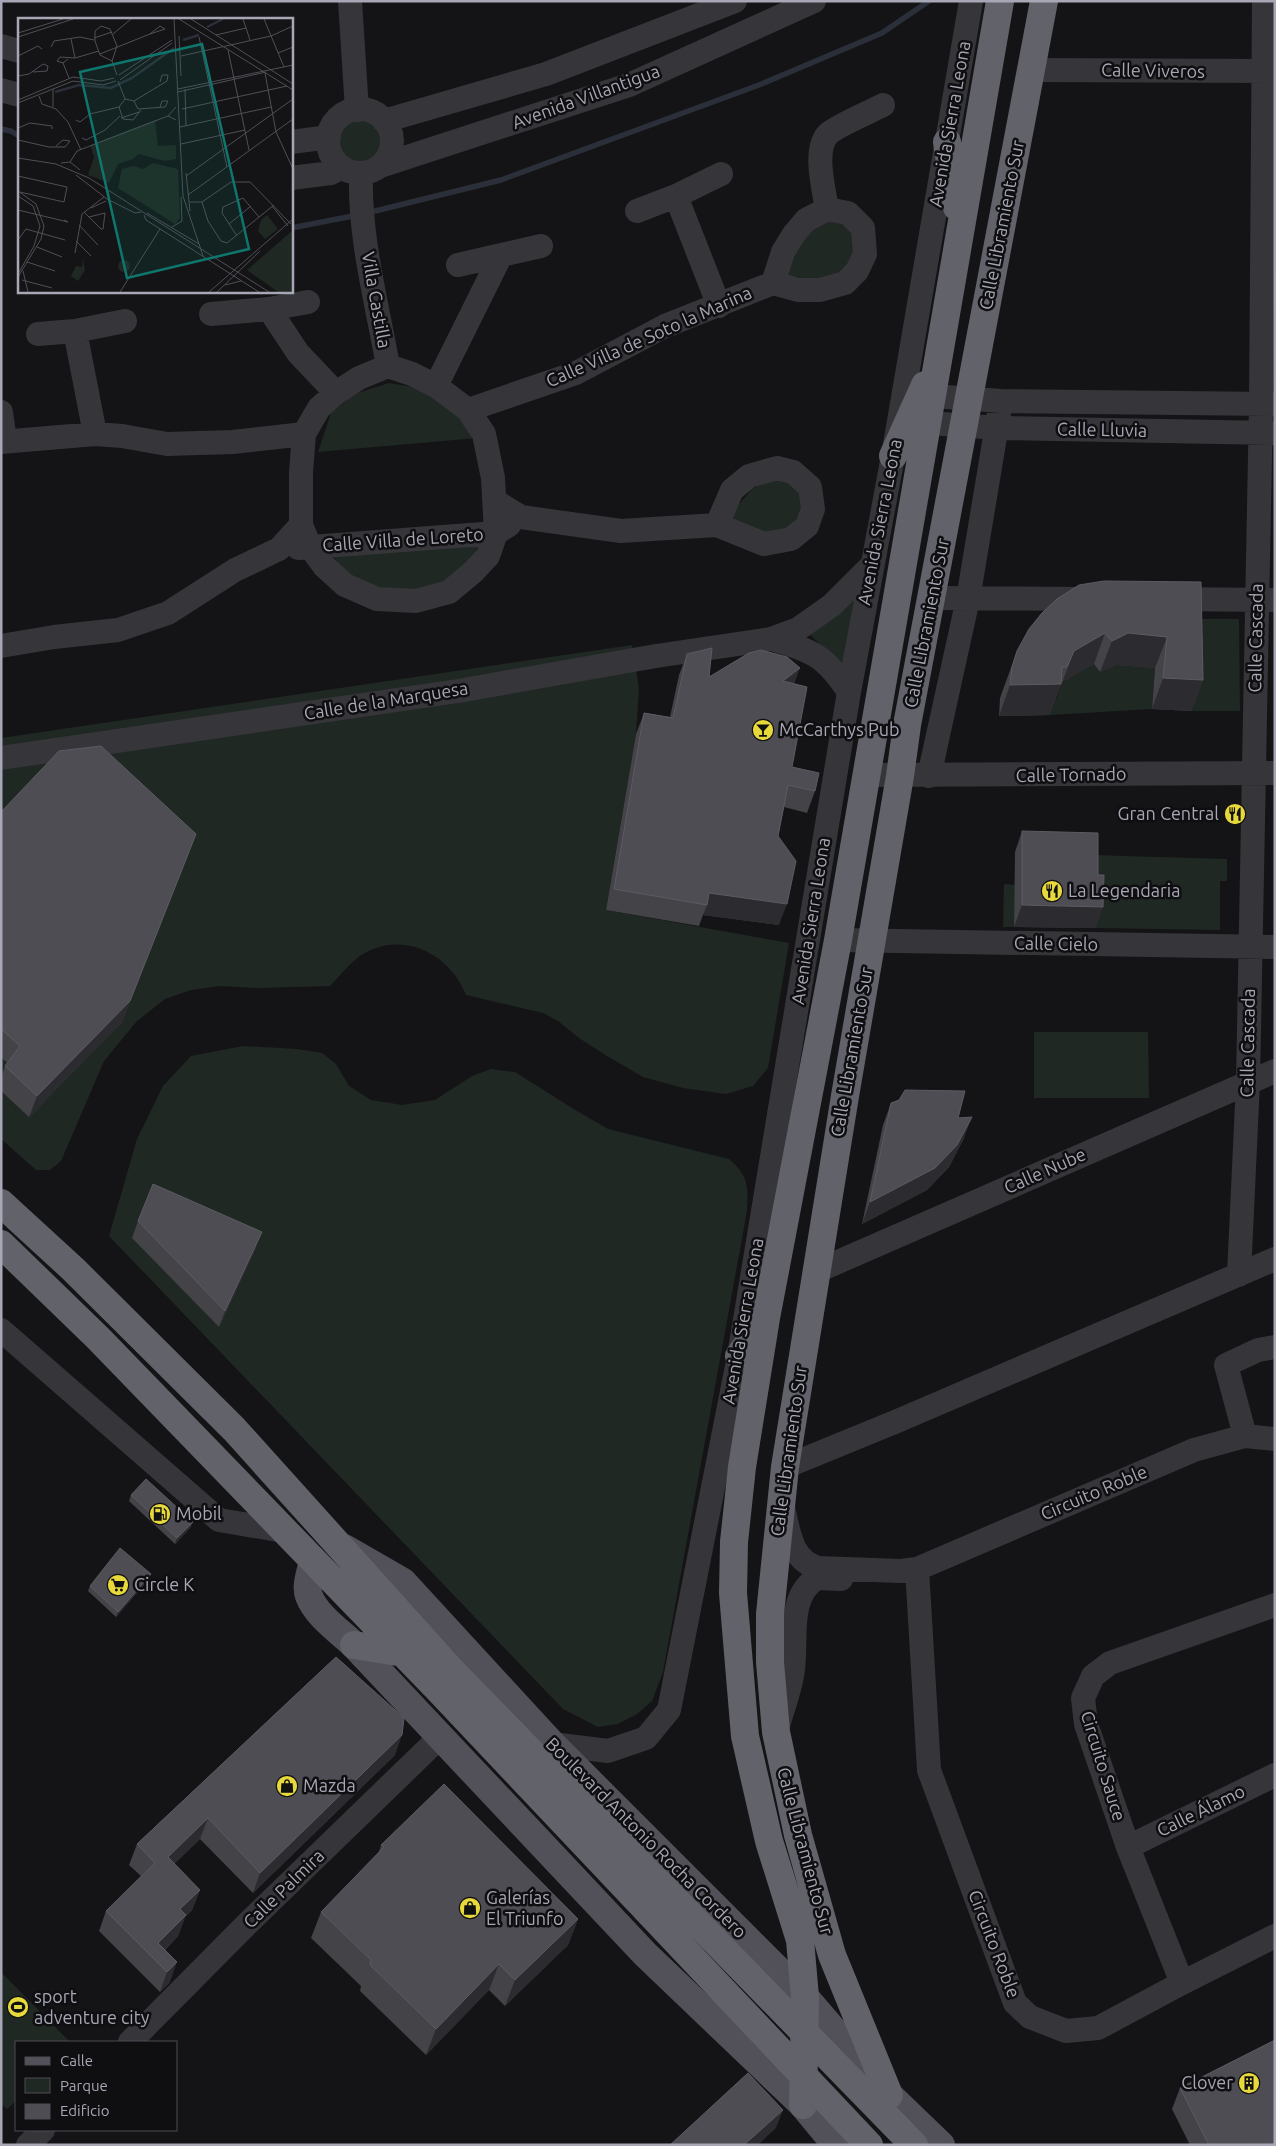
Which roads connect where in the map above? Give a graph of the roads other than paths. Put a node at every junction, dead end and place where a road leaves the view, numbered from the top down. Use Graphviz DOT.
graph roads {
  1 [pos="350,1"];
  2 [pos="735,1"];
  3 [pos="814,1"];
  4 [pos="1000,1"];
  5 [pos="1264,1"];
  6 [pos="1044,2"];
  7 [pos="969,9"];
  8 [pos="1,46"];
  9 [pos="18,51"];
  10 [pos="1032,70"];
  11 [pos="1268,72"];
  12 [pos="1,90"];
  13 [pos="18,95"];
  14 [pos="883,106"];
  15 [pos="357,110"];
  16 [pos="384,121"];
  17 [pos="329,137"];
  18 [pos="292,142"];
  19 [pos="947,142"];
  20 [pos="722,174"];
  21 [pos="361,175"];
  22 [pos="292,178"];
  23 [pos="676,196"];
  24 [pos="827,210"];
  25 [pos="637,212"];
  26 [pos="961,230"];
  27 [pos="541,246"];
  28 [pos="501,255"];
  29 [pos="458,265"];
  30 [pos="773,283"];
  31 [pos="308,302"];
  32 [pos="720,306"];
  33 [pos="269,309"];
  34 [pos="211,314"];
  35 [pos="125,322"];
  36 [pos="74,331"];
  37 [pos="38,334"];
  38 [pos="941,349"];
  39 [pos="388,366"];
  40 [pos="436,386"];
  41 [pos="336,393"];
  42 [pos="933,396"];
  43 [pos="968,399"];
  44 [pos="1002,401"];
  45 [pos="1268,404"];
  46 [pos="468,410"];
  47 [pos="1,412"];
  48 [pos="929,423"];
  49 [pos="963,426"];
  50 [pos="998,428"];
  51 [pos="1268,433"];
  52 [pos="95,434"];
  53 [pos="304,434"];
  54 [pos="3,441"];
  55 [pos="893,456"];
  56 [pos="495,501"];
  57 [pos="520,517"];
  58 [pos="301,525"];
  59 [pos="717,525"];
  60 [pos="496,533"];
  61 [pos="310,547"];
  62 [pos="279,548"];
  63 [pos="872,565"];
  64 [pos="933,598"];
  65 [pos="968,599"];
  66 [pos="1107,599"];
  67 [pos="1147,599"];
  68 [pos="1266,600"];
  69 [pos="771,638"];
  70 [pos="1,646"];
  71 [pos="849,692"];
  72 [pos="1,758"];
  73 [pos="1264,773"];
  74 [pos="867,775"];
  75 [pos="900,776"];
  76 [pos="929,776"];
  77 [pos="838,940"];
  78 [pos="871,940"];
  79 [pos="1250,946"];
  80 [pos="1275,947"];
  81 [pos="1275,1071"];
  82 [pos="1248,1082"];
  83 [pos="1,1203"];
  84 [pos="1,1244"];
  85 [pos="1275,1259"];
  86 [pos="815,1272"];
  87 [pos="1239,1275"];
  88 [pos="766,1318"];
  89 [pos="1,1330"];
  90 [pos="1275,1348"];
  91 [pos="739,1356"];
  92 [pos="1245,1436"];
  93 [pos="1275,1439"];
  94 [pos="785,1467"];
  95 [pos="781,1502"];
  96 [pos="284,1531"];
  97 [pos="341,1546"];
  98 [pos="313,1561"];
  99 [pos="917,1569"];
  100 [pos="817,1573"];
  101 [pos="919,1603"];
  102 [pos="1275,1605"];
  103 [pos="354,1645"];
  104 [pos="404,1653"];
  105 [pos="442,1677"];
  106 [pos="776,1732"];
  107 [pos="440,1737"];
  108 [pos="552,1744"];
  109 [pos="1275,1775"];
  110 [pos="1128,1847"];
  111 [pos="1275,1936"];
  112 [pos="1182,1982"];
  113 [pos="805,1997"];
  114 [pos="131,2041"];
  115 [pos="889,2095"];
  116 [pos="803,2105"];
  117 [pos="42,2131"];
  118 [pos="28,2145"];
  119 [pos="836,2145"];
  120 [pos="869,2145"];
  121 [pos="914,2145"];
  122 [pos="941,2145"];
  1 -- 15 [label="street"];
  2 -- 16 [label="street, Avenida Villantigua"];
  3 -- 21 [label="street, Avenida Villantigua"];
  4 -- 26 [label="highway, Calle Libramiento Sur"];
  5 -- 11 [label="street, Calle Cascada"];
  6 -- 10 [label="highway, Calle Libramiento Sur"];
  7 -- 19 [label="street, Avenida Sierra Leona"];
  8 -- 9 [label="street"];
  10 -- 11 [label="street, Calle Viveros"];
  10 -- 43 [label="highway, Calle Libramiento Sur"];
  11 -- 45 [label="street, Calle Cascada"];
  12 -- 13 [label="street"];
  14 -- 24 [label="street"];
  15 -- 16 [label="street"];
  15 -- 17 [label="street"];
  16 -- 21 [label="street"];
  17 -- 18 [label="street"];
  17 -- 21 [label="street"];
  19 -- 26 [label="highway"];
  19 -- 55 [label="street, Avenida Sierra Leona"];
  20 -- 23 [label="street"];
  21 -- 22 [label="street, Avenida Villantigua"];
  21 -- 39 [label="street, Villa Castilla"];
  23 -- 25 [label="street"];
  23 -- 32 [label="street"];
  24 -- 30 [label="street, Calle Villa de Soto la Marina"];
  24 -- 30 [label="street, Calle Villa de Soto la Marina"];
  26 -- 38 [label="highway, Calle Libramiento Sur"];
  27 -- 28 [label="street"];
  28 -- 29 [label="street"];
  28 -- 40 [label="street"];
  30 -- 32 [label="street, Calle Villa de Soto la Marina"];
  31 -- 33 [label="street"];
  32 -- 46 [label="street, Calle Villa de Soto la Marina"];
  33 -- 34 [label="street"];
  33 -- 41 [label="street"];
  35 -- 36 [label="street"];
  36 -- 37 [label="street"];
  36 -- 52 [label="street"];
  38 -- 42 [label="highway, Calle Libramiento Sur"];
  38 -- 55 [label="highway"];
  39 -- 40 [label="street"];
  39 -- 41 [label="street"];
  40 -- 46 [label="street"];
  41 -- 53 [label="street"];
  42 -- 43 [label="street, Calle Lluvia"];
  42 -- 48 [label="highway, Calle Libramiento Sur"];
  43 -- 44 [label="street, Calle Lluvia"];
  43 -- 49 [label="highway, Calle Libramiento Sur"];
  44 -- 45 [label="street, Calle Lluvia"];
  44 -- 50 [label="street"];
  45 -- 51 [label="street, Calle Cascada"];
  46 -- 56 [label="street"];
  47 -- 54 [label="street"];
  48 -- 49 [label="street, Calle Lluvia"];
  48 -- 74 [label="highway, Calle Libramiento Sur"];
  49 -- 50 [label="street, Calle Lluvia"];
  49 -- 64 [label="highway, Calle Libramiento Sur"];
  50 -- 51 [label="street, Calle Lluvia"];
  50 -- 65 [label="street"];
  51 -- 68 [label="street, Calle Cascada"];
  52 -- 53 [label="street"];
  52 -- 54 [label="street"];
  53 -- 58 [label="street"];
  55 -- 63 [label="street, Avenida Sierra Leona"];
  56 -- 57 [label="street"];
  56 -- 60 [label="street"];
  57 -- 59 [label="street"];
  57 -- 60 [label="street"];
  58 -- 61 [label="street"];
  58 -- 62 [label="street"];
  60 -- 61 [label="street, Calle Villa de Loreto"];
  60 -- 61 [label="street"];
  61 -- 62 [label="street, Calle Villa de Loreto"];
  62 -- 70 [label="street"];
  63 -- 69 [label="street, Calle de la Marquesa"];
  63 -- 71 [label="street, Avenida Sierra Leona"];
  64 -- 65 [label="street"];
  64 -- 75 [label="highway, Calle Libramiento Sur"];
  65 -- 66 [label="street"];
  65 -- 76 [label="street"];
  67 -- 68 [label="street"];
  68 -- 73 [label="street, Calle Cascada"];
  69 -- 71 [label="street, Calle de la Marquesa"];
  69 -- 72 [label="street, Calle de la Marquesa"];
  71 -- 91 [label="street, Avenida Sierra Leona"];
  73 -- 76 [label="street, Calle Tornado"];
  73 -- 79 [label="street, Calle Cascada"];
  74 -- 75 [label="street, Calle Tornado"];
  74 -- 77 [label="highway, Calle Libramiento Sur"];
  75 -- 76 [label="street, Calle Tornado"];
  75 -- 78 [label="highway, Calle Libramiento Sur"];
  77 -- 78 [label="street, Calle Cielo"];
  77 -- 88 [label="highway, Calle Libramiento Sur"];
  78 -- 79 [label="street, Calle Cielo"];
  78 -- 86 [label="highway, Calle Libramiento Sur"];
  79 -- 80 [label="street, Calle Cielo"];
  79 -- 82 [label="street, Calle Cascada"];
  81 -- 82 [label="street, Calle Nube"];
  82 -- 86 [label="street, Calle Nube"];
  82 -- 87 [label="street, Calle Cascada"];
  83 -- 97 [label="highway"];
  84 -- 96 [label="highway"];
  85 -- 87 [label="street"];
  86 -- 94 [label="highway, Calle Libramiento Sur"];
  87 -- 94 [label="street"];
  88 -- 91 [label="highway"];
  88 -- 113 [label="highway, Calle Libramiento Sur"];
  89 -- 96 [label="street"];
  90 -- 92 [label="street"];
  91 -- 108 [label="street, Avenida Sierra Leona"];
  92 -- 93 [label="street, Circuito Roble"];
  92 -- 99 [label="street, Circuito Roble"];
  94 -- 95 [label="highway, Calle Libramiento Sur"];
  95 -- 100 [label="street, Circuito Roble"];
  95 -- 106 [label="highway, Calle Libramiento Sur"];
  96 -- 98 [label="highway"];
  97 -- 105 [label="highway"];
  97 -- 108 [label="main road, Boulevard Antonio Rocha Cordero"];
  98 -- 103 [label="main road"];
  98 -- 104 [label="highway"];
  99 -- 100 [label="street, Circuito Roble"];
  99 -- 101 [label="street, Circuito Roble"];
  100 -- 101 [label="street"];
  100 -- 106 [label="street"];
  101 -- 112 [label="street, Circuito Roble"];
  102 -- 110 [label="street, Circuito Sauce"];
  103 -- 104 [label="highway"];
  103 -- 107 [label="main road"];
  104 -- 105 [label="highway"];
  105 -- 120 [label="highway, bridge"];
  105 -- 121 [label="highway, bridge"];
  106 -- 115 [label="highway, Calle Libramiento Sur"];
  107 -- 114 [label="street, Calle Palmira"];
  107 -- 116 [label="main road"];
  108 -- 113 [label="main road, Boulevard Antonio Rocha Cordero"];
  109 -- 110 [label="street, Calle Álamo"];
  110 -- 112 [label="street, Circuito Sauce"];
  111 -- 112 [label="street, Circuito Roble"];
  113 -- 115 [label="main road, Boulevard Antonio Rocha Cordero"];
  113 -- 116 [label="highway, Calle Libramiento Sur"];
  115 -- 122 [label="main road, Boulevard Antonio Rocha Cordero"];
  116 -- 119 [label="main road"];
  117 -- 118 [label="street"];
}
